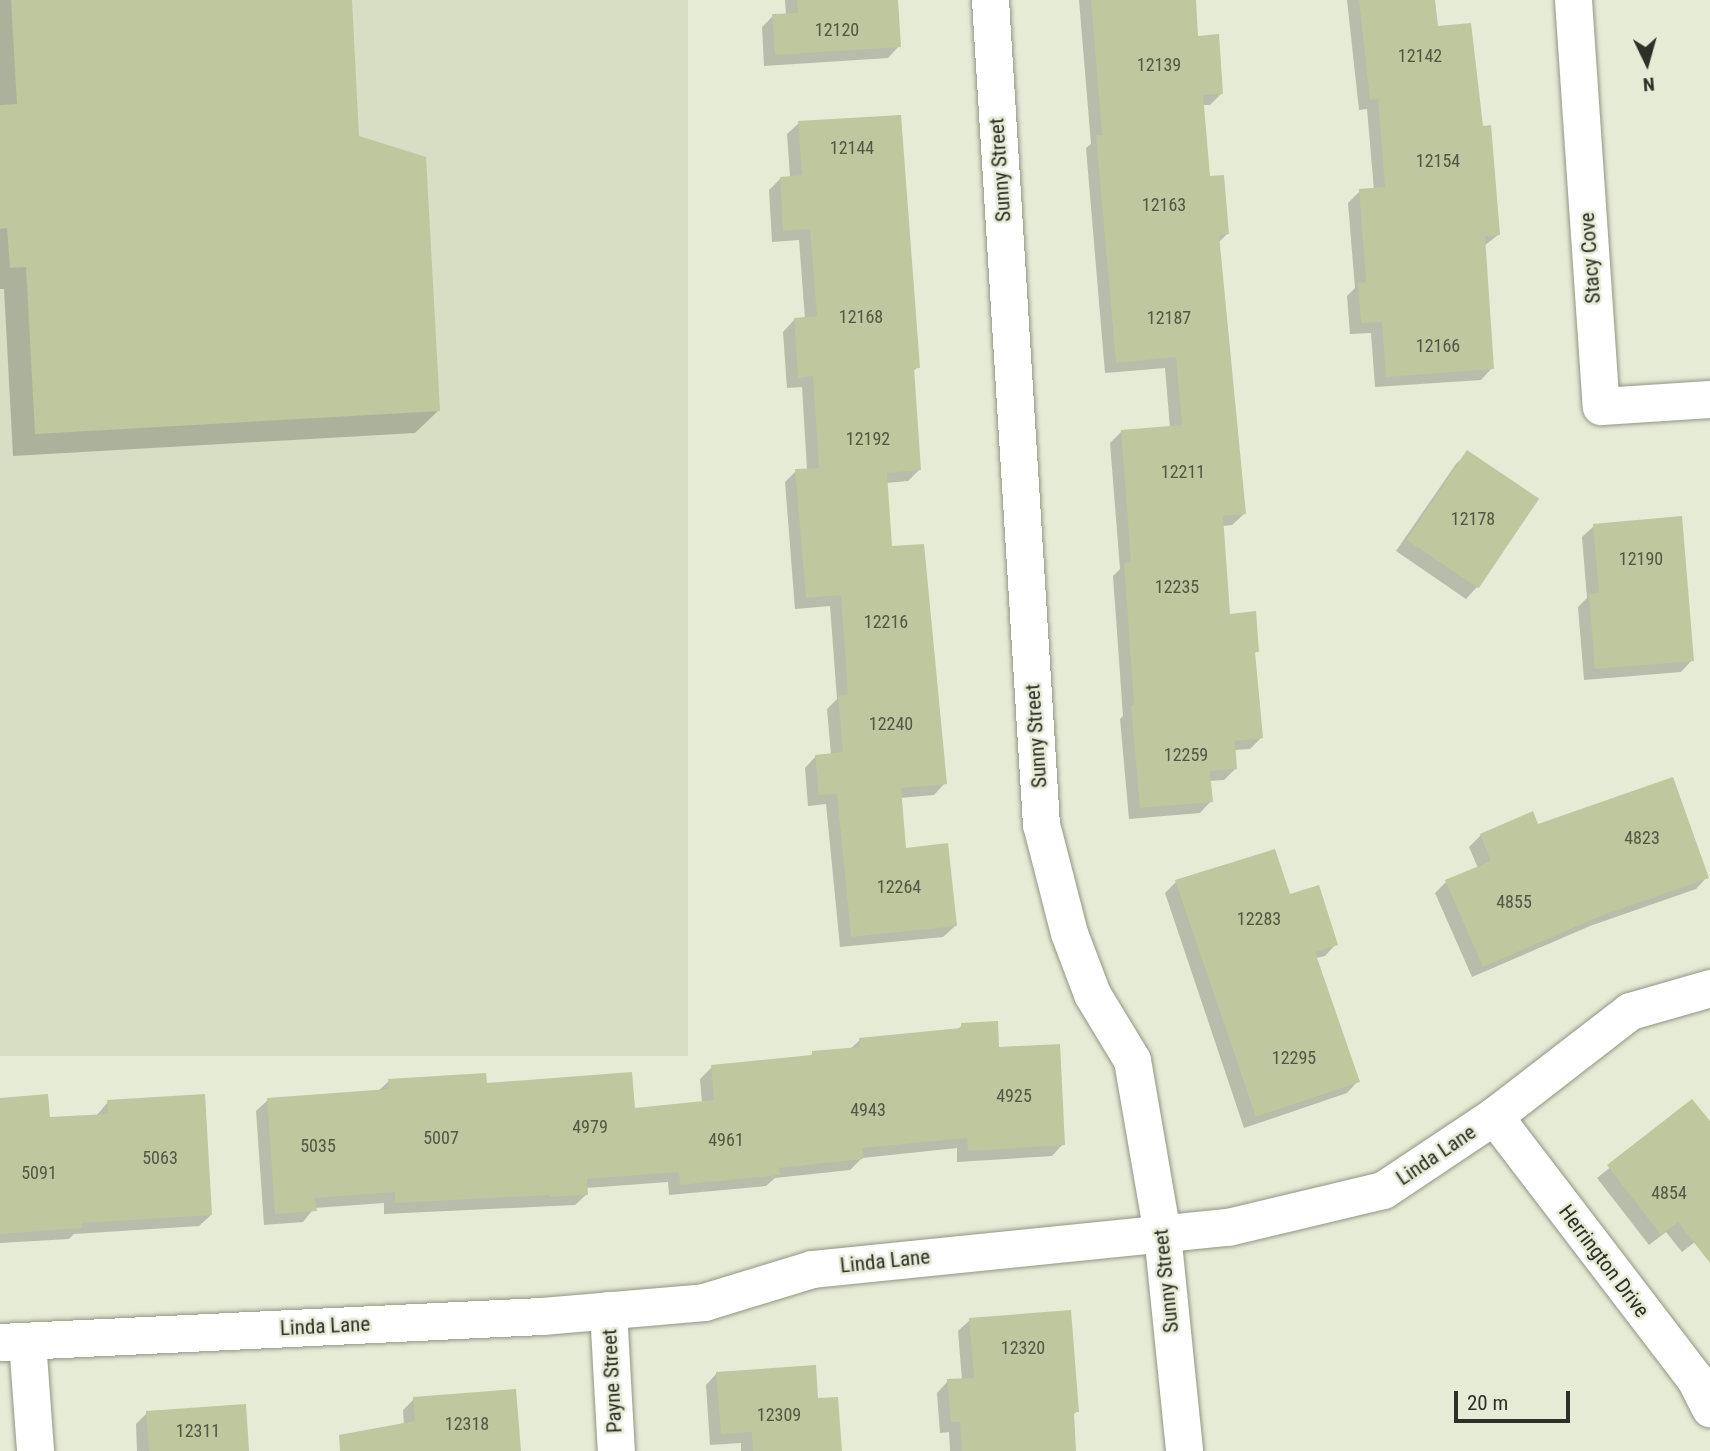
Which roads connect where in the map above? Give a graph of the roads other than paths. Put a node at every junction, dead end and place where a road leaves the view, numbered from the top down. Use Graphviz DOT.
graph roads {
  1 [pos="990,0"];
  2 [pos="1573,0"];
  3 [pos="1710,399"];
  4 [pos="1710,988"];
  5 [pos="1494,1116"];
  6 [pos="1162,1233"];
  7 [pos="608,1310"];
  8 [pos="13,1342"];
  9 [pos="1710,1408"];
  10 [pos="35,1451"];
  11 [pos="616,1451"];
  12 [pos="1184,1451"];
  1 -- 6 [label="street, Sunny Street"];
  2 -- 3 [label="street, Stacy Cove"];
  4 -- 5 [label="street, Linda Lane"];
  5 -- 6 [label="street, Linda Lane"];
  5 -- 9 [label="street, Herrington Drive"];
  6 -- 7 [label="street, Linda Lane"];
  6 -- 12 [label="street, Sunny Street"];
  7 -- 8 [label="street, Linda Lane"];
  7 -- 11 [label="street, Payne Street"];
  8 -- 10 [label="street"];
}
